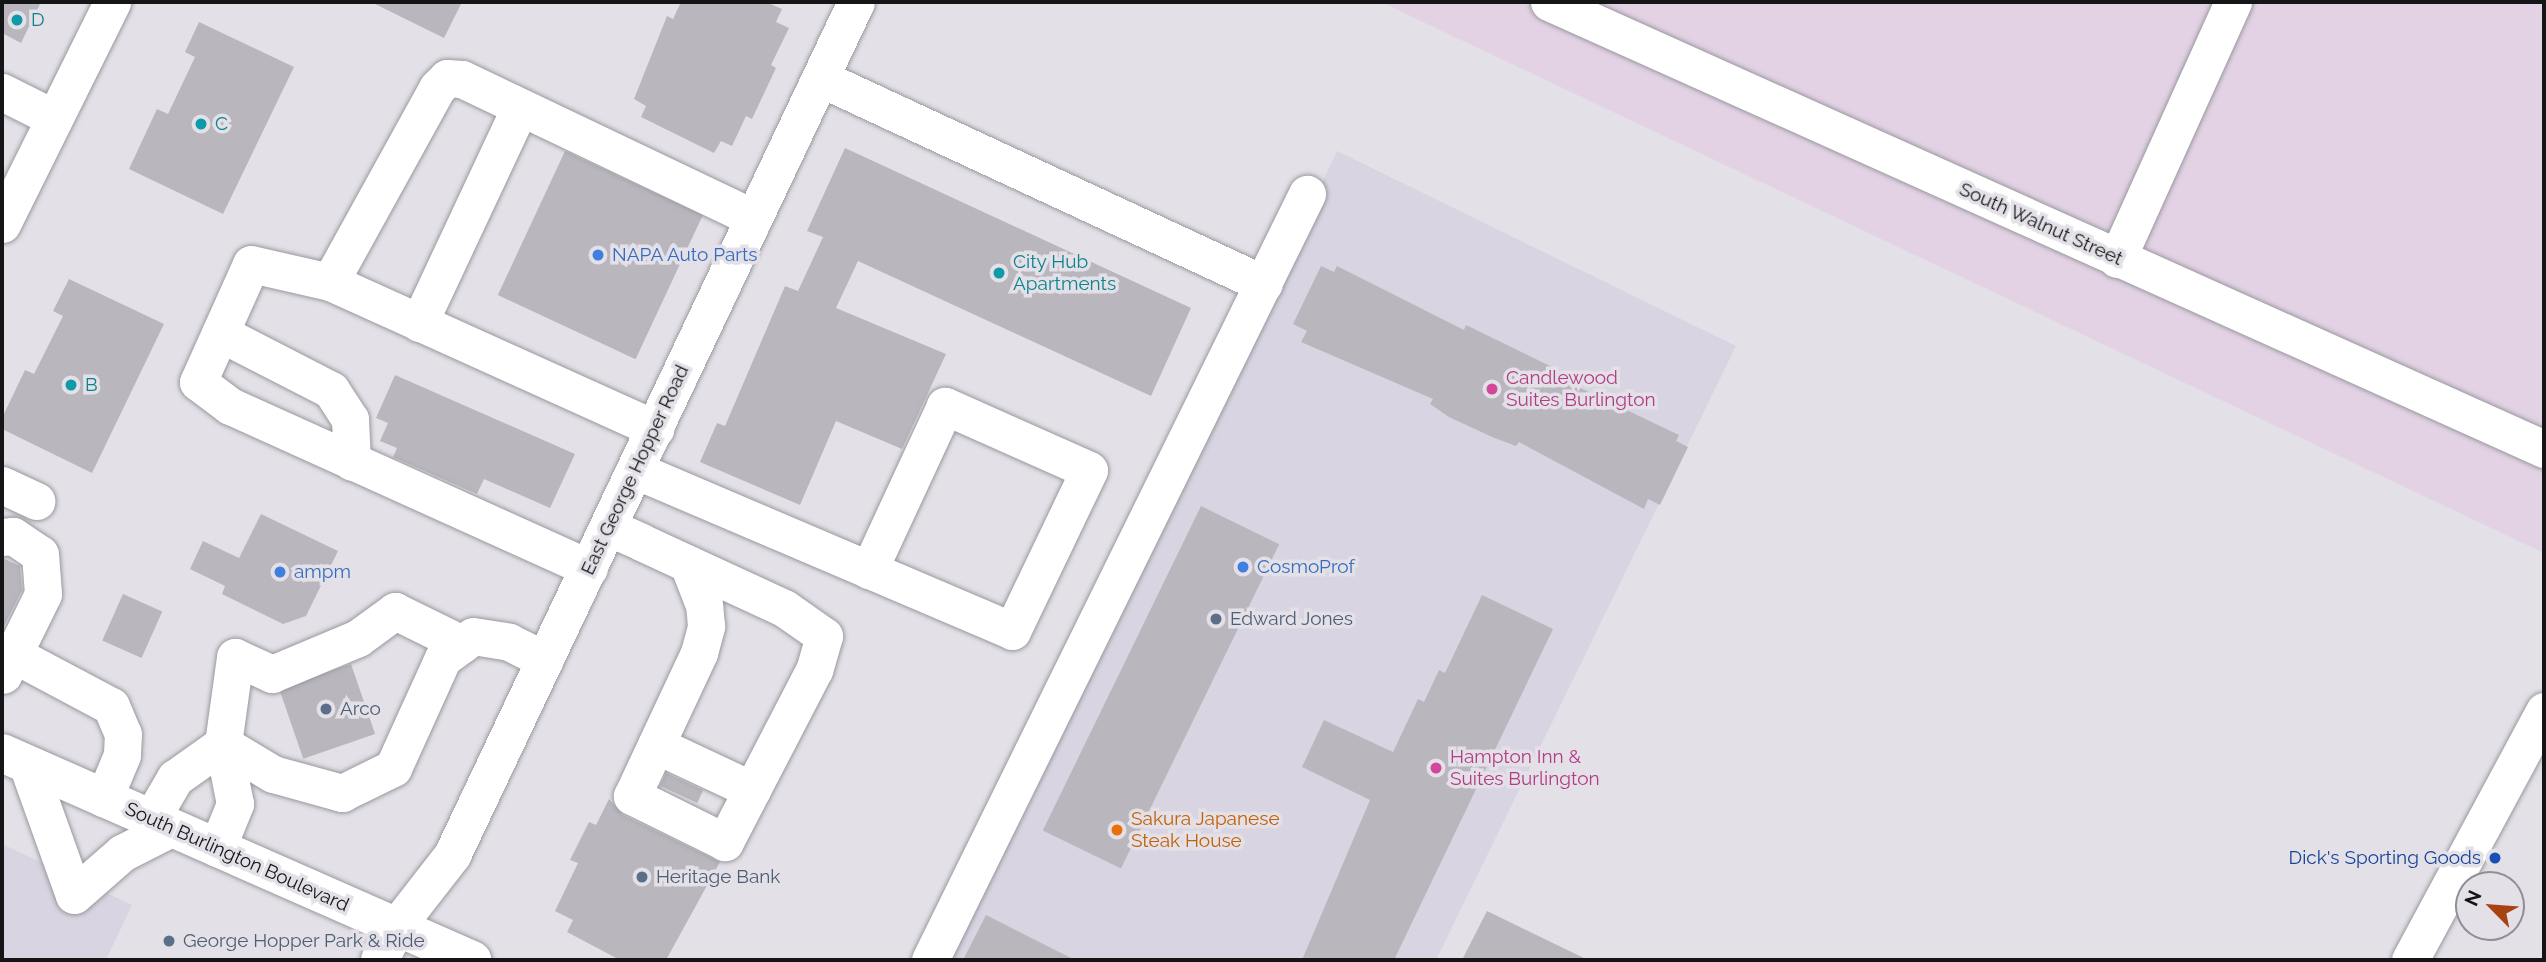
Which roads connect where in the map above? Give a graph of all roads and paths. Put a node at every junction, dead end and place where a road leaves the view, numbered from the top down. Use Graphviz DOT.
graph roads {
  1 [pos="112,2"];
  2 [pos="856,2"];
  3 [pos="1549,2"];
  4 [pos="2233,2"];
  5 [pos="820,78"];
  6 [pos="2,92"];
  7 [pos="520,107"];
  8 [pos="52,117"];
  9 [pos="1307,194"];
  10 [pos="754,218"];
  11 [pos="2,224"];
  12 [pos="2117,259"];
  13 [pos="330,282"];
  14 [pos="1263,284"];
  15 [pos="419,323"];
  16 [pos="220,333"];
  17 [pos="655,429"];
  18 [pos="2540,452"];
  19 [pos="352,461"];
  20 [pos="635,470"];
  21 [pos="2,485"];
  22 [pos="37,501"];
  23 [pos="608,527"];
  24 [pos="2,537"];
  25 [pos="688,564"];
  26 [pos="589,568"];
  27 [pos="869,570"];
  28 [pos="462,644"];
  29 [pos="545,660"];
  30 [pos="8,665"];
  31 [pos="2544,710"];
  32 [pos="223,744"];
  33 [pos="656,745"];
  34 [pos="14,759"];
  35 [pos="752,790"];
  36 [pos="104,798"];
  37 [pos="161,823"];
  38 [pos="217,848"];
  39 [pos="388,944"];
  40 [pos="472,960"];
  41 [pos="930,960"];
  42 [pos="2410,960"];
  1 -- 8 [label="street"];
  2 -- 5 [label="street, East George Hopper Road"];
  3 -- 12 [label="street, South Walnut Street"];
  4 -- 12 [label="street"];
  5 -- 10 [label="street, East George Hopper Road"];
  5 -- 14 [label="street"];
  6 -- 8 [label="street"];
  7 -- 10 [label="street"];
  7 -- 13 [label="street"];
  7 -- 15 [label="street"];
  8 -- 11 [label="street"];
  9 -- 14 [label="street"];
  10 -- 17 [label="street, East George Hopper Road"];
  12 -- 18 [label="street, South Walnut Street"];
  13 -- 15 [label="street"];
  13 -- 16 [label="street"];
  14 -- 41 [label="street"];
  15 -- 17 [label="street"];
  16 -- 19 [label="street"];
  16 -- 19 [label="street"];
  17 -- 20 [label="street, East George Hopper Road"];
  19 -- 26 [label="street"];
  20 -- 23 [label="street, East George Hopper Road"];
  20 -- 27 [label="street"];
  21 -- 22 [label="street"];
  23 -- 25 [label="street"];
  23 -- 26 [label="street, East George Hopper Road"];
  24 -- 30 [label="street"];
  25 -- 33 [label="street"];
  25 -- 35 [label="street"];
  26 -- 29 [label="street, East George Hopper Road"];
  27 -- 27 [label="street"];
  28 -- 29 [label="street"];
  28 -- 32 [label="street"];
  28 -- 32 [label="street"];
  29 -- 39 [label="street, East George Hopper Road"];
  30 -- 36 [label="street"];
  31 -- 42 [label="street"];
  32 -- 37 [label="street"];
  32 -- 38 [label="street"];
  33 -- 35 [label="street"];
  33 -- 35 [label="street"];
  34 -- 36 [label="main road, South Burlington Boulevard"];
  34 -- 37 [label="street"];
  36 -- 37 [label="main road, South Burlington Boulevard"];
  37 -- 38 [label="main road, South Burlington Boulevard"];
  38 -- 39 [label="main road, South Burlington Boulevard"];
  39 -- 40 [label="main road, South Burlington Boulevard"];
}
